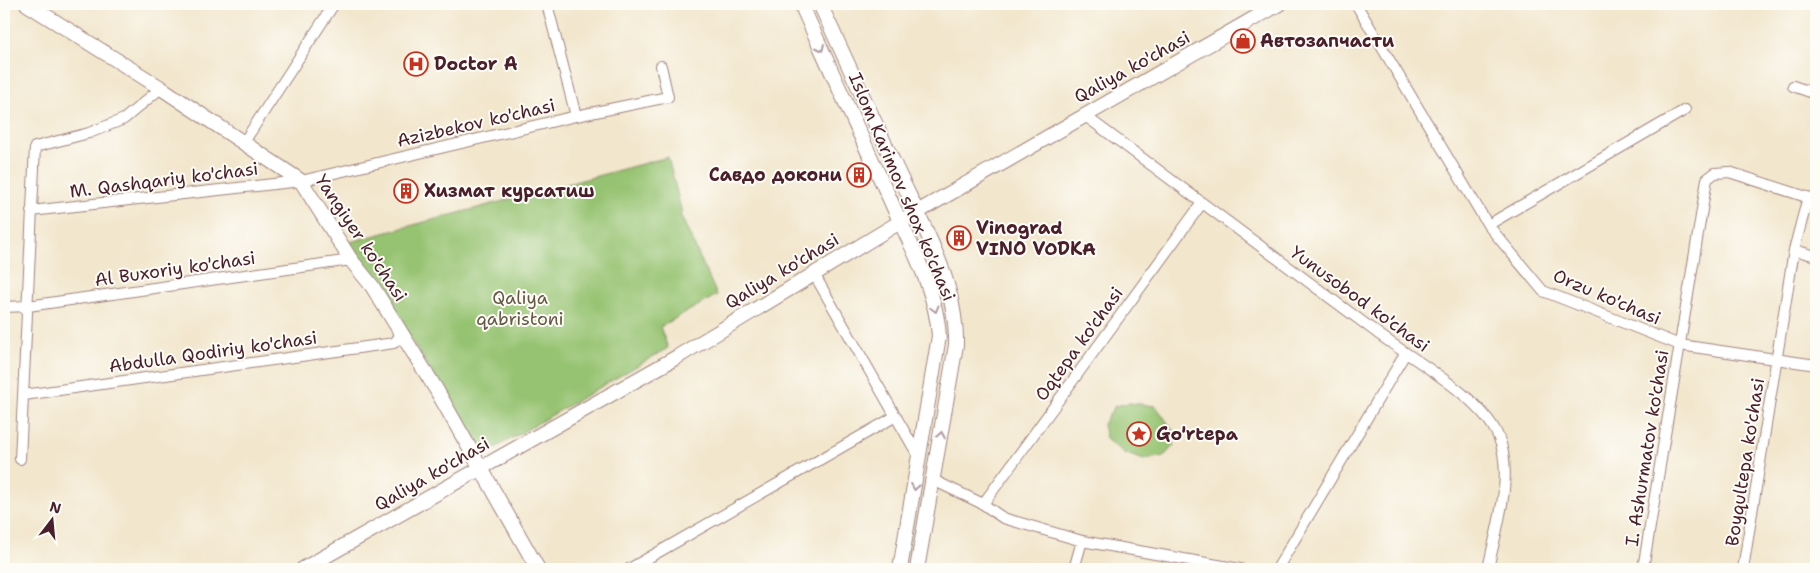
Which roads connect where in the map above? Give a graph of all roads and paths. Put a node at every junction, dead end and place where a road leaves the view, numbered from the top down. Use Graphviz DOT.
graph roads {
  1 [pos="27,4"];
  2 [pos="334,4"];
  3 [pos="547,4"];
  4 [pos="800,4"];
  5 [pos="820,4"];
  6 [pos="1279,4"];
  7 [pos="1356,4"];
  8 [pos="662,66"];
  9 [pos="1793,86"];
  10 [pos="161,88"];
  11 [pos="1816,94"];
  12 [pos="1685,110"];
  13 [pos="1084,115"];
  14 [pos="576,116"];
  15 [pos="244,142"];
  16 [pos="301,181"];
  17 [pos="1812,198"];
  18 [pos="1202,203"];
  19 [pos="31,212"];
  20 [pos="917,213"];
  21 [pos="900,222"];
  22 [pos="1488,225"];
  23 [pos="1794,250"];
  24 [pos="1816,256"];
  25 [pos="351,260"];
  26 [pos="814,274"];
  27 [pos="28,306"];
  28 [pos="4,307"];
  29 [pos="402,334"];
  30 [pos="1680,346"];
  31 [pos="1405,354"];
  32 [pos="1778,360"];
  33 [pos="1816,365"];
  34 [pos="24,395"];
  35 [pos="896,416"];
  36 [pos="920,457"];
  37 [pos="20,459"];
  38 [pos="481,467"];
  39 [pos="933,480"];
  40 [pos="983,504"];
  41 [pos="1082,541"];
  42 [pos="303,569"];
  43 [pos="538,569"];
  44 [pos="629,569"];
  45 [pos="900,569"];
  46 [pos="917,569"];
  47 [pos="1074,569"];
  48 [pos="1240,569"];
  49 [pos="1277,569"];
  50 [pos="1488,569"];
  51 [pos="1644,569"];
  52 [pos="1743,569"];
  1 -- 10 [label="main road, Yangiyer ko'chasi"];
  2 -- 15 [label="street"];
  3 -- 14 [label="street, Azizbekov ko'chasi"];
  4 -- 21 [label="main road, Islom Karimov shox ko'chasi, one-way"];
  5 -- 20 [label="main road, Islom Karimov shox ko'chasi"];
  6 -- 13 [label="main road, Qaliya ko'chasi"];
  7 -- 22 [label="street, Orzu ko'chasi"];
  8 -- 14 [label="street"];
  9 -- 11 [label="street"];
  10 -- 15 [label="main road, Yangiyer ko'chasi"];
  10 -- 19 [label="street"];
  12 -- 22 [label="street"];
  13 -- 18 [label="street, Yunusobod ko'chasi"];
  13 -- 20 [label="main road, Qaliya ko'chasi"];
  14 -- 16 [label="street, Azizbekov ko'chasi"];
  15 -- 16 [label="main road, Yangiyer ko'chasi"];
  16 -- 19 [label="street, M. Qashqariy ko'chasi"];
  16 -- 25 [label="main road, Yangiyer ko'chasi"];
  17 -- 23 [label="street, Boyqultepa ko'chasi"];
  17 -- 30 [label="street, I. Ashurmatov ko'chasi"];
  18 -- 31 [label="street, Yunusobod ko'chasi"];
  18 -- 40 [label="street, Oqtepa ko'chasi"];
  19 -- 27 [label="street"];
  20 -- 21 [label="main road, Qaliya ko'chasi"];
  39 -- 20 [label="main road, Islom Karimov shox ko'chasi, one-way"];
  21 -- 26 [label="main road, Qaliya ko'chasi"];
  21 -- 36 [label="main road, Islom Karimov shox ko'chasi, one-way"];
  22 -- 30 [label="street, Orzu ko'chasi"];
  23 -- 24 [label="street"];
  23 -- 32 [label="street, Boyqultepa ko'chasi"];
  25 -- 27 [label="street, Al Buxoriy ko'chasi"];
  25 -- 29 [label="main road, Yangiyer ko'chasi"];
  26 -- 35 [label="street"];
  26 -- 38 [label="main road, Qaliya ko'chasi"];
  27 -- 28 [label="street, Al Buxoriy ko'chasi"];
  27 -- 34 [label="street"];
  29 -- 34 [label="street, Abdulla Qodiriy ko'chasi"];
  29 -- 38 [label="main road, Yangiyer ko'chasi"];
  30 -- 32 [label="street, Orzu ko'chasi"];
  30 -- 51 [label="street, I. Ashurmatov ko'chasi"];
  31 -- 49 [label="street"];
  31 -- 50 [label="street, Yunusobod ko'chasi"];
  32 -- 33 [label="street, Orzu ko'chasi"];
  32 -- 52 [label="street, Boyqultepa ko'chasi"];
  34 -- 37 [label="street"];
  35 -- 36 [label="street"];
  35 -- 44 [label="street"];
  36 -- 45 [label="main road, Islom Karimov shox ko'chasi, one-way"];
  38 -- 42 [label="main road, Qaliya ko'chasi"];
  38 -- 43 [label="main road, Yangiyer ko'chasi"];
  39 -- 40 [label="street"];
  39 -- 46 [label="main road, Islom Karimov shox ko'chasi"];
  40 -- 41 [label="street"];
  41 -- 47 [label="street"];
  41 -- 48 [label="street"];
}
